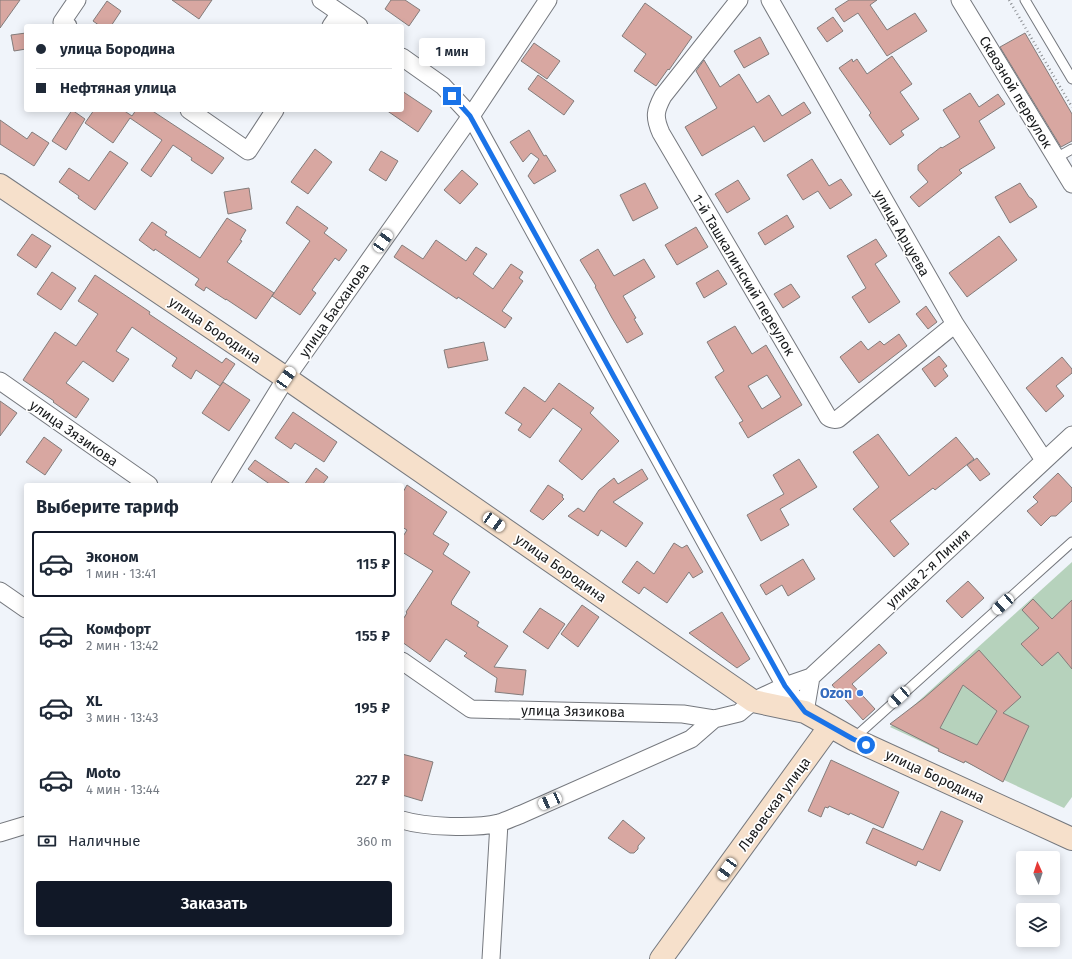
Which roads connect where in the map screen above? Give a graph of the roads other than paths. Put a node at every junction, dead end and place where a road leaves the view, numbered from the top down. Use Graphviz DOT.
graph roads {
  1 [pos="77,0"];
  2 [pos="321,0"];
  3 [pos="548,0"];
  4 [pos="739,0"];
  5 [pos="770,0"];
  6 [pos="960,0"];
  7 [pos="1025,0"];
  8 [pos="336,19"];
  9 [pos="65,24"];
  10 [pos="352,24"];
  11 [pos="404,58"];
  12 [pos="1072,79"];
  13 [pos="192,112"];
  14 [pos="274,112"];
  15 [pos="470,116"];
  16 [pos="1072,149"];
  17 [pos="1056,158"];
  18 [pos="1072,184"];
  19 [pos="0,185"];
  20 [pos="955,324"];
  21 [pos="286,378"];
  22 [pos="0,381"];
  23 [pos="1072,435"];
  24 [pos="1044,460"];
  25 [pos="145,483"];
  26 [pos="221,483"];
  27 [pos="1072,542"];
  28 [pos="0,591"];
  29 [pos="24,608"];
  30 [pos="404,662"];
  31 [pos="811,677"];
  32 [pos="785,686"];
  33 [pos="753,701"];
  34 [pos="805,712"];
  35 [pos="714,719"];
  36 [pos="830,726"];
  37 [pos="853,739"];
  38 [pos="404,820"];
  39 [pos="499,823"];
  40 [pos="24,826"];
  41 [pos="0,833"];
  42 [pos="1072,839"];
  43 [pos="491,959"];
  44 [pos="661,959"];
  1 -- 9 [label="street"];
  2 -- 8 [label="street"];
  3 -- 15 [label="street, улица Басханова"];
  4 -- 20 [label="street, 1-й Ташкалинский переулок"];
  5 -- 20 [label="street, улица Арцуева"];
  6 -- 17 [label="street, Сквозной переулок"];
  7 -- 12 [label="lane"];
  8 -- 10 [label="street"];
  11 -- 15 [label="street"];
  13 -- 14 [label="street"];
  15 -- 21 [label="street, улица Басханова"];
  15 -- 32 [label="street"];
  16 -- 17 [label="lane"];
  17 -- 18 [label="street, Сквозной переулок"];
  19 -- 21 [label="street, улица Бородина"];
  20 -- 24 [label="street, улица Арцуева"];
  21 -- 26 [label="street, улица Басханова"];
  21 -- 33 [label="street, улица Бородина"];
  22 -- 25 [label="street, улица Зязикова"];
  23 -- 24 [label="street, улица 2-я Линия"];
  24 -- 31 [label="street, улица 2-я Линия"];
  27 -- 37 [label="lane"];
  28 -- 29 [label="street"];
  30 -- 35 [label="street, улица Зязикова"];
  31 -- 32 [label="street, улица Зязикова"];
  31 -- 34 [label="street"];
  32 -- 33 [label="street, улица Зязикова"];
  32 -- 34 [label="street"];
  33 -- 34 [label="street, улица Бородина"];
  33 -- 35 [label="street, улица Зязикова"];
  34 -- 36 [label="street, улица Бородина"];
  35 -- 39 [label="street"];
  36 -- 37 [label="street, улица Бородина"];
  36 -- 44 [label="street, Львовская улица"];
  37 -- 42 [label="street, улица Бородина"];
  38 -- 39 [label="street"];
  39 -- 43 [label="street"];
  40 -- 41 [label="street"];
}
